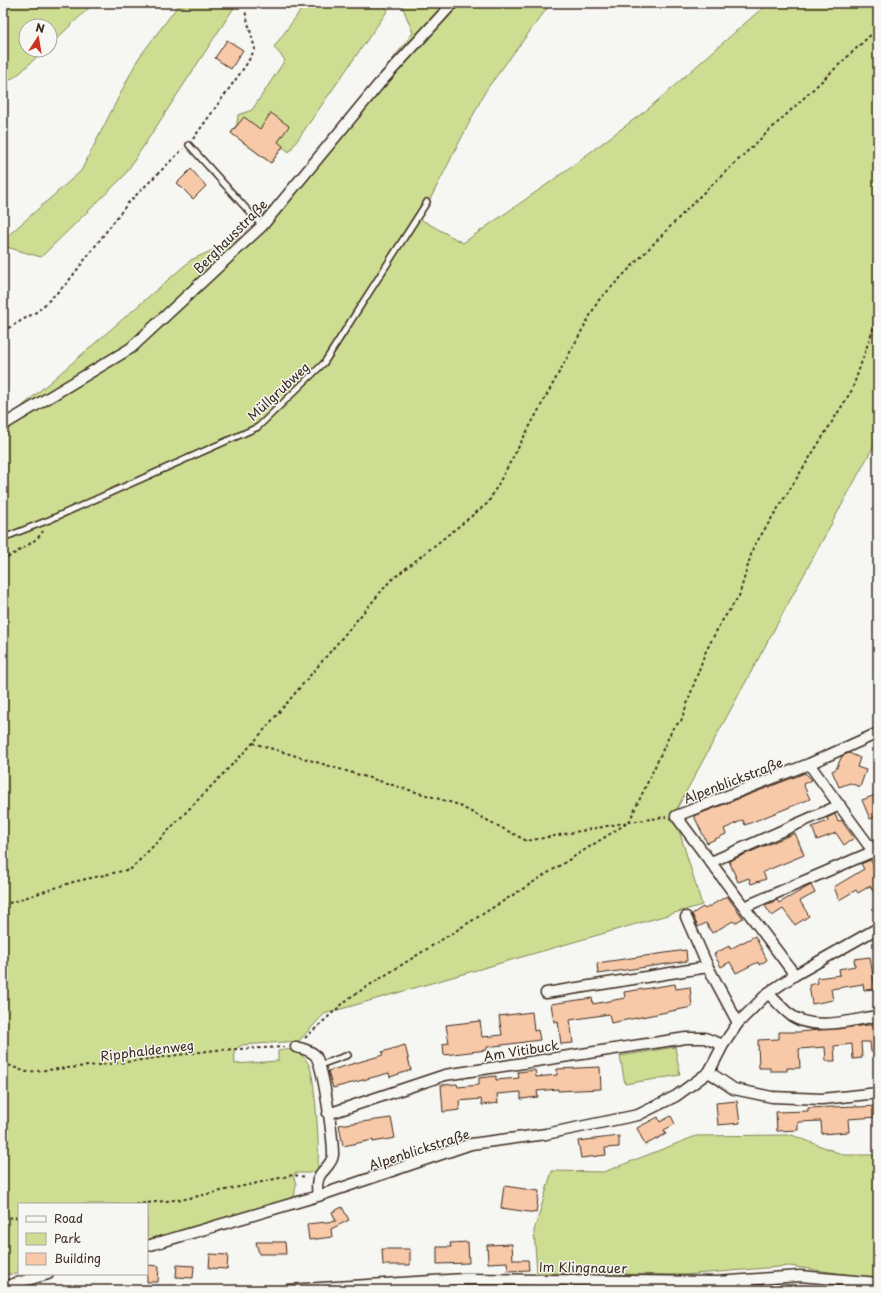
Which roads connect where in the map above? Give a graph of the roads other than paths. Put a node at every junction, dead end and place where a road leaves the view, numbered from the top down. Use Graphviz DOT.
graph roads {
  1 [pos="453,3"];
  2 [pos="189,145"];
  3 [pos="427,202"];
  4 [pos="262,226"];
  5 [pos="3,425"];
  6 [pos="3,538"];
  7 [pos="878,733"];
  8 [pos="809,764"];
  9 [pos="840,805"];
  10 [pos="876,854"];
  11 [pos="711,862"];
  12 [pos="744,907"];
  13 [pos="686,918"];
  14 [pos="878,928"];
  15 [pos="708,967"];
  16 [pos="794,975"];
  17 [pos="546,993"];
  18 [pos="768,993"];
  19 [pos="878,1016"];
  20 [pos="738,1023"];
  21 [pos="723,1045"];
  22 [pos="296,1047"];
  23 [pos="348,1055"];
  24 [pos="320,1065"];
  25 [pos="709,1072"];
  26 [pos="878,1093"];
  27 [pos="328,1114"];
  28 [pos="318,1196"];
  29 [pos="148,1246"];
  30 [pos="45,1275"];
  31 [pos="878,1283"];
  32 [pos="3,1287"];
  33 [pos="288,1290"];
  1 -- 4 [label="street, Berghausstraße"];
  2 -- 4 [label="lane"];
  3 -- 6 [label="lane, Müllgrubweg"];
  4 -- 5 [label="street, Berghausstraße"];
  7 -- 8 [label="street, Alpenblickstraße"];
  8 -- 9 [label="street"];
  8 -- 11 [label="street, Alpenblickstraße"];
  9 -- 10 [label="street"];
  9 -- 11 [label="street"];
  10 -- 12 [label="street"];
  11 -- 12 [label="street, Alpenblickstraße"];
  12 -- 16 [label="street, Alpenblickstraße"];
  13 -- 15 [label="street"];
  14 -- 16 [label="street, Alpenblickstraße"];
  15 -- 17 [label="street"];
  15 -- 20 [label="street"];
  16 -- 18 [label="street, Alpenblickstraße"];
  18 -- 19 [label="street"];
  18 -- 20 [label="street, Alpenblickstraße"];
  20 -- 21 [label="street, Alpenblickstraße"];
  21 -- 25 [label="street, Alpenblickstraße"];
  21 -- 27 [label="street, Am Vitibuck"];
  22 -- 24 [label="street"];
  23 -- 24 [label="lane"];
  24 -- 27 [label="street"];
  25 -- 26 [label="street"];
  25 -- 28 [label="street, Alpenblickstraße"];
  27 -- 28 [label="street"];
  28 -- 29 [label="street, Alpenblickstraße"];
  30 -- 32 [label="street"];
  31 -- 33 [label="street, Im Klingnauer"];
}
